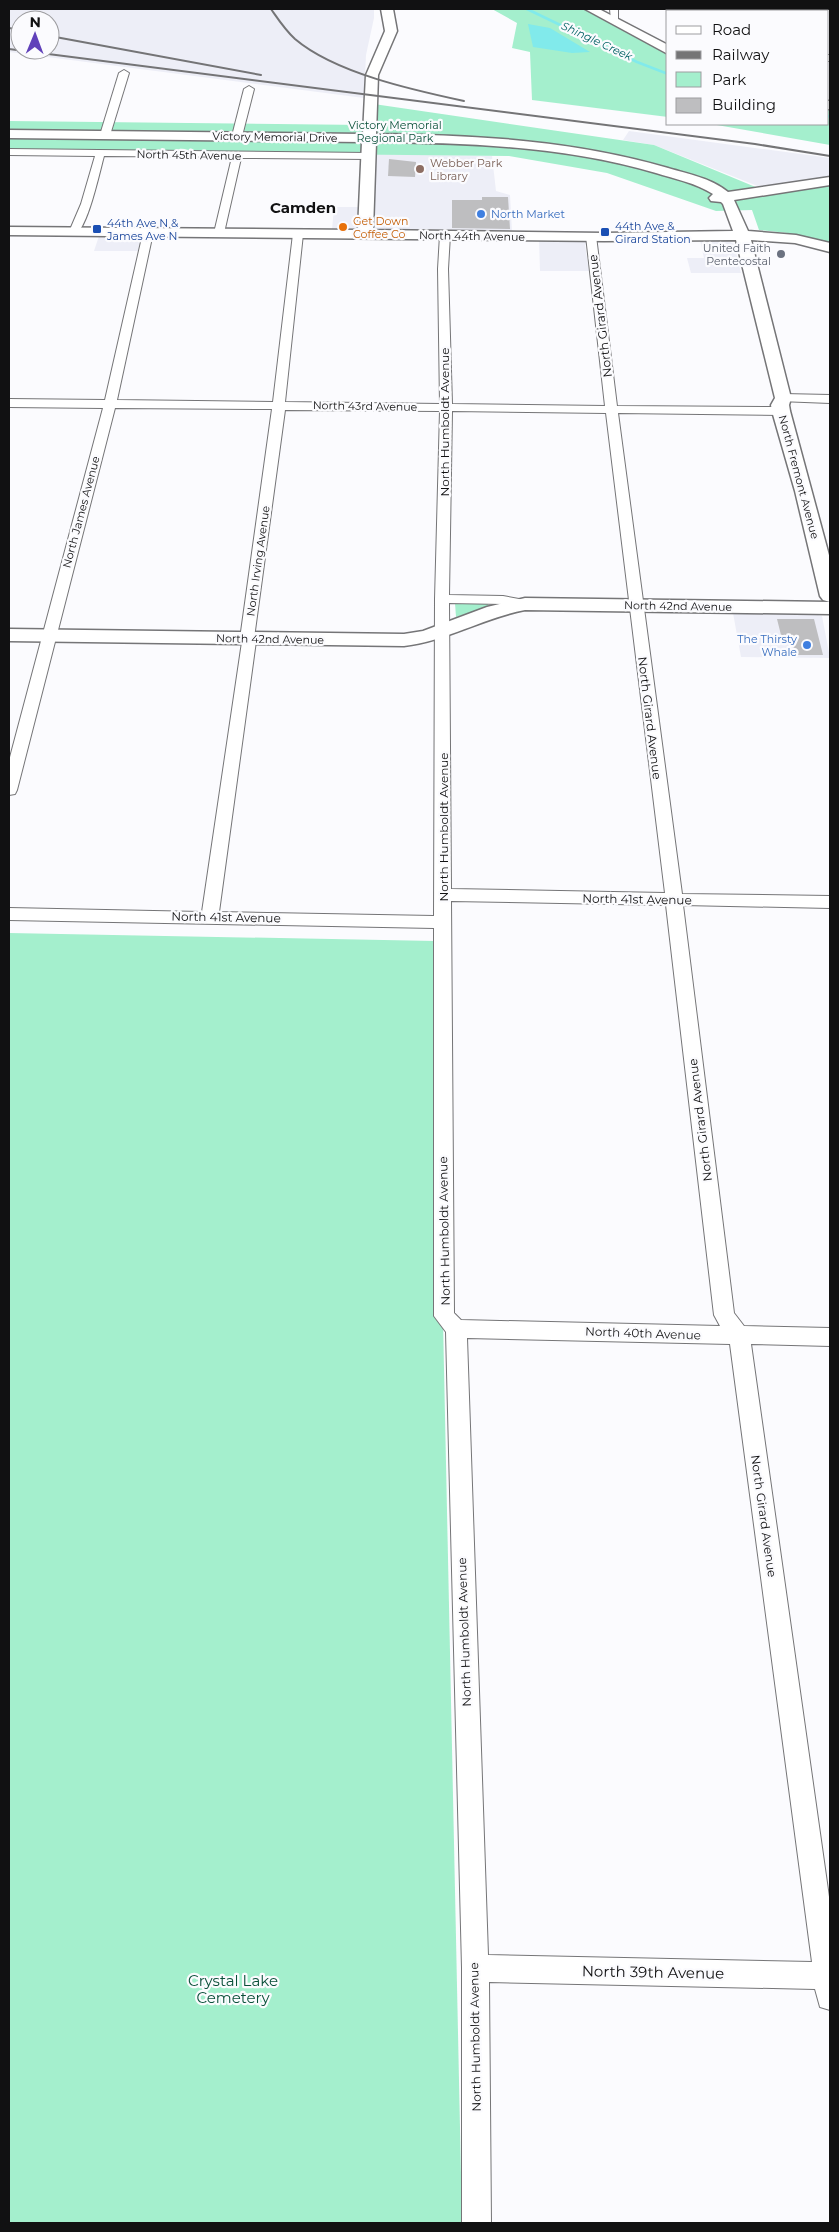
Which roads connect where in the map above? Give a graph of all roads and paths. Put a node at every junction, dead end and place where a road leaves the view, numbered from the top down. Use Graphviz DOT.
graph roads {
  1 [pos="387,9"];
  2 [pos="591,9"];
  3 [pos="614,15"];
  4 [pos="666,49"];
  5 [pos="124,73"];
  6 [pos="249,89"];
  7 [pos="9,134"];
  8 [pos="105,135"];
  9 [pos="237,136"];
  10 [pos="369,138"];
  11 [pos="9,152"];
  12 [pos="100,154"];
  13 [pos="237,155"];
  14 [pos="368,156"];
  15 [pos="830,181"];
  16 [pos="721,197"];
  17 [pos="735,213"];
  18 [pos="9,231"];
  19 [pos="74,232"];
  20 [pos="148,233"];
  21 [pos="219,233"];
  22 [pos="298,234"];
  23 [pos="365,234"];
  24 [pos="445,235"];
  25 [pos="741,235"];
  26 [pos="591,236"];
  27 [pos="830,248"];
  28 [pos="830,398"];
  29 [pos="9,403"];
  30 [pos="110,404"];
  31 [pos="782,404"];
  32 [pos="279,406"];
  33 [pos="446,407"];
  34 [pos="611,409"];
  35 [pos="830,596"];
  36 [pos="442,599"];
  37 [pos="525,604"];
  38 [pos="636,605"];
  39 [pos="830,608"];
  40 [pos="442,633"];
  41 [pos="9,635"];
  42 [pos="49,635"];
  43 [pos="248,639"];
  44 [pos="9,790"];
  45 [pos="443,895"];
  46 [pos="674,899"];
  47 [pos="830,902"];
  48 [pos="9,914"];
  49 [pos="210,917"];
  50 [pos="444,922"];
  51 [pos="456,1329"];
  52 [pos="740,1336"];
  53 [pos="830,1337"];
  54 [pos="475,1968"];
  55 [pos="829,1983"];
  56 [pos="477,2223"];
  1 -- 10 [label="street"];
  2 -- 3 [label="street"];
  3 -- 4 [label="street"];
  5 -- 8 [label="street"];
  6 -- 9 [label="street"];
  7 -- 8 [label="street, Victory Memorial Drive"];
  8 -- 9 [label="street, Victory Memorial Drive"];
  9 -- 10 [label="street, Victory Memorial Drive"];
  10 -- 14 [label="street"];
  10 -- 16 [label="street, Victory Memorial Drive"];
  11 -- 12 [label="street, North 45th Avenue"];
  12 -- 13 [label="street, North 45th Avenue"];
  12 -- 19 [label="street"];
  13 -- 14 [label="street, North 45th Avenue"];
  13 -- 21 [label="street"];
  14 -- 23 [label="street"];
  15 -- 16 [label="street"];
  16 -- 17 [label="street, Victory Memorial Drive"];
  17 -- 25 [label="street, North Fremont Avenue"];
  18 -- 19 [label="street, North 44th Avenue"];
  19 -- 20 [label="street, North 44th Avenue"];
  20 -- 21 [label="street, North 44th Avenue"];
  20 -- 30 [label="street, North James Avenue"];
  21 -- 22 [label="street, North 44th Avenue"];
  22 -- 23 [label="street, North 44th Avenue"];
  22 -- 32 [label="street, North Irving Avenue"];
  23 -- 24 [label="street, North 44th Avenue"];
  24 -- 26 [label="street, North 44th Avenue"];
  24 -- 33 [label="street, North Humboldt Avenue"];
  25 -- 26 [label="street, North 44th Avenue"];
  25 -- 27 [label="street, North 44th Avenue"];
  25 -- 31 [label="street, North Fremont Avenue"];
  26 -- 34 [label="street, North Girard Avenue"];
  28 -- 31 [label="street, North 43rd Avenue"];
  29 -- 30 [label="street, North 43rd Avenue"];
  30 -- 32 [label="street, North 43rd Avenue"];
  30 -- 42 [label="street, North James Avenue"];
  31 -- 34 [label="street, North 43rd Avenue"];
  31 -- 35 [label="street, North Fremont Avenue"];
  32 -- 33 [label="street, North 43rd Avenue"];
  32 -- 43 [label="street, North Irving Avenue"];
  33 -- 34 [label="street, North 43rd Avenue"];
  33 -- 36 [label="street, North Humboldt Avenue"];
  34 -- 38 [label="street, North Girard Avenue"];
  36 -- 37 [label="street, North 42nd Avenue"];
  36 -- 40 [label="street, North Humboldt Avenue"];
  37 -- 38 [label="street, North 42nd Avenue"];
  37 -- 40 [label="street, North 42nd Avenue"];
  38 -- 39 [label="street, North 42nd Avenue"];
  38 -- 46 [label="street, North Girard Avenue"];
  40 -- 43 [label="street, North 42nd Avenue"];
  40 -- 45 [label="street, North Humboldt Avenue"];
  41 -- 42 [label="street, North 42nd Avenue"];
  42 -- 43 [label="street, North 42nd Avenue"];
  42 -- 44 [label="street, North James Avenue"];
  43 -- 49 [label="street, North Irving Avenue"];
  45 -- 46 [label="street, North 41st Avenue"];
  45 -- 50 [label="street, North Humboldt Avenue"];
  46 -- 47 [label="street, North 41st Avenue"];
  46 -- 52 [label="street, North Girard Avenue"];
  48 -- 49 [label="street, North 41st Avenue"];
  49 -- 50 [label="street, North 41st Avenue"];
  50 -- 51 [label="street, North Humboldt Avenue"];
  51 -- 52 [label="street, North 40th Avenue"];
  51 -- 54 [label="street, North Humboldt Avenue"];
  52 -- 53 [label="street, North 40th Avenue"];
  52 -- 55 [label="street, North Girard Avenue"];
  54 -- 55 [label="street, North 39th Avenue"];
  54 -- 56 [label="street, North Humboldt Avenue"];
}
